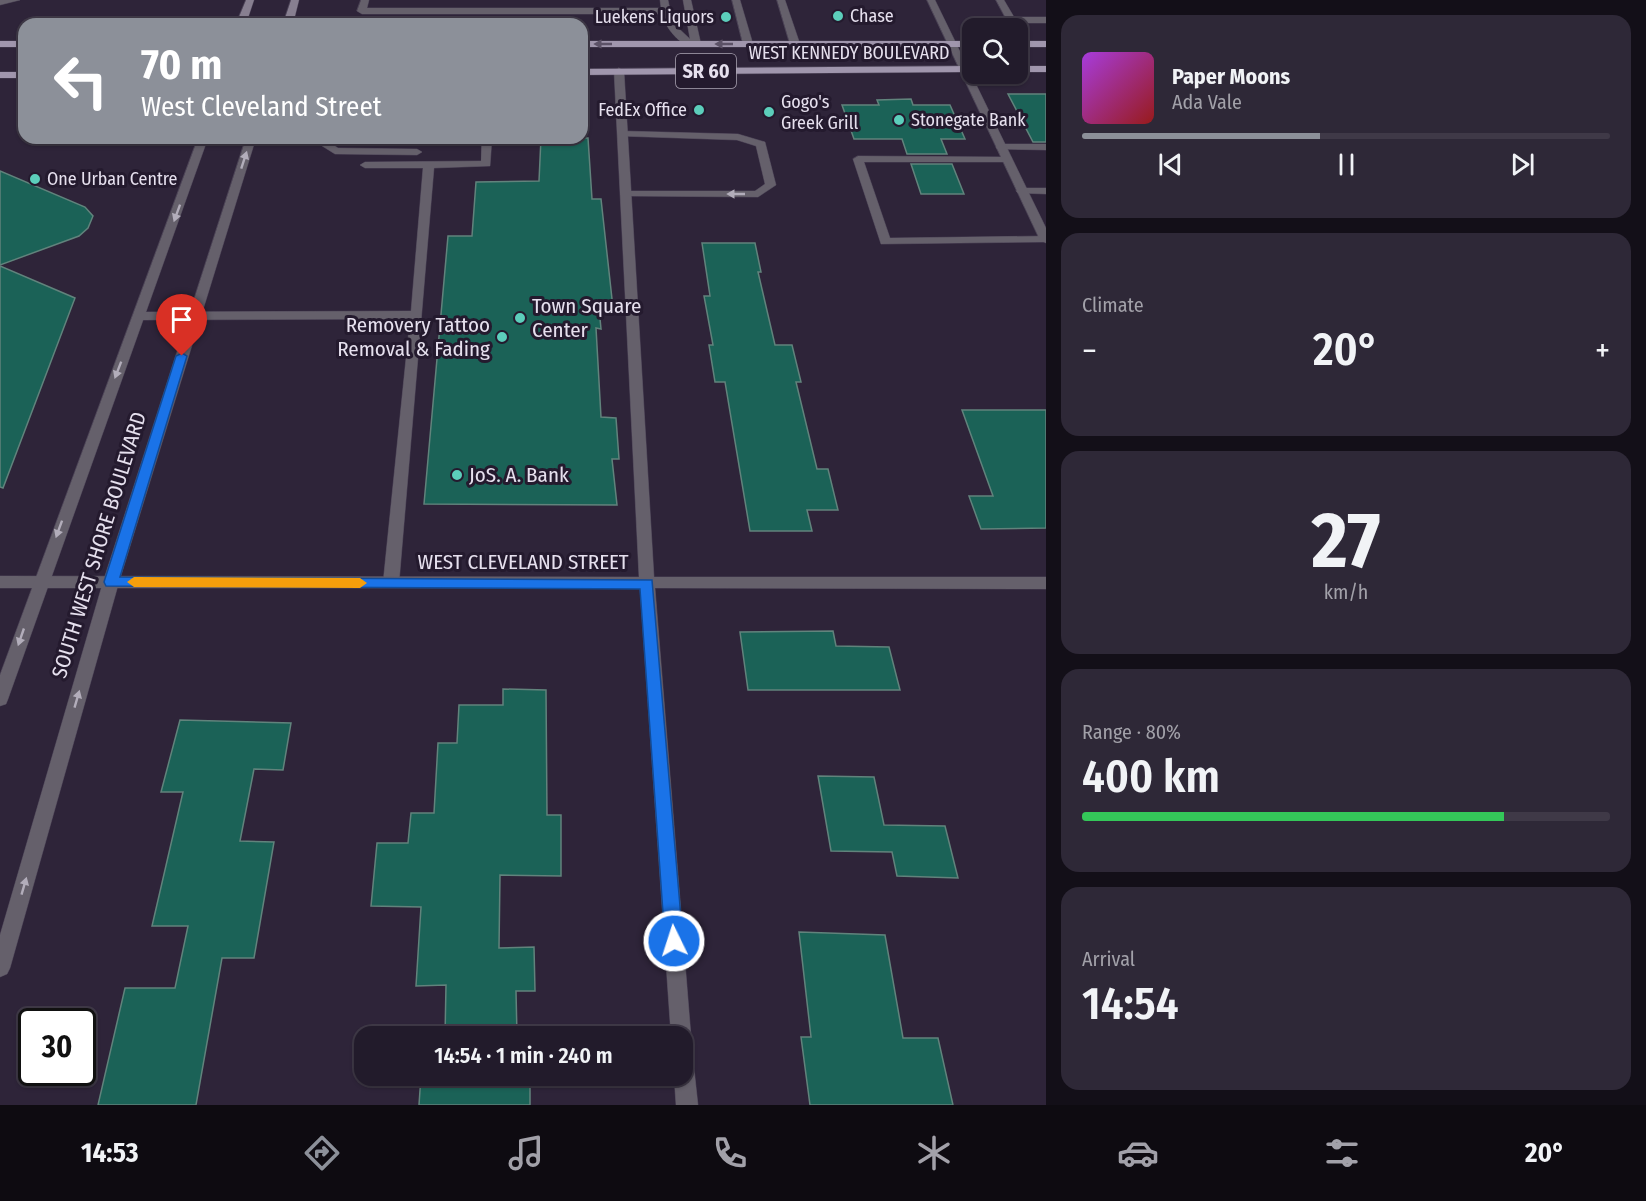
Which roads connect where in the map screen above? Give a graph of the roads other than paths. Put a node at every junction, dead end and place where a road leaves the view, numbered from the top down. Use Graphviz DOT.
graph roads {
  1 [pos="16,0"];
  2 [pos="250,0"];
  3 [pos="295,0"];
  4 [pos="365,0"];
  5 [pos="546,0"];
  6 [pos="578,0"];
  7 [pos="664,0"];
  8 [pos="687,0"];
  9 [pos="736,0"];
  10 [pos="781,0"];
  11 [pos="931,0"];
  12 [pos="1000,0"];
  13 [pos="0,2"];
  14 [pos="547,11"];
  15 [pos="565,11"];
  16 [pos="580,11"];
  17 [pos="666,11"];
  18 [pos="244,18"];
  19 [pos="290,18"];
  20 [pos="567,18"];
  21 [pos="1009,18"];
  22 [pos="1046,20"];
  23 [pos="1028,24"];
  24 [pos="0,44"];
  25 [pos="18,44"];
  26 [pos="588,44"];
  27 [pos="693,44"];
  28 [pos="748,44"];
  29 [pos="795,44"];
  30 [pos="951,44"];
  31 [pos="962,44"];
  32 [pos="1028,44"];
  33 [pos="1046,44"];
  34 [pos="962,60"];
  35 [pos="962,69"];
  36 [pos="1028,69"];
  37 [pos="1046,69"];
  38 [pos="619,71"];
  39 [pos="588,72"];
  40 [pos="0,75"];
  41 [pos="18,75"];
  42 [pos="974,84"];
  43 [pos="623,134"];
  44 [pos="201,144"];
  45 [pos="249,144"];
  46 [pos="327,144"];
  47 [pos="488,144"];
  48 [pos="1001,147"];
  49 [pos="1046,147"];
  50 [pos="417,152"];
  51 [pos="1007,159"];
  52 [pos="365,165"];
  53 [pos="429,165"];
  54 [pos="1022,191"];
  55 [pos="1046,191"];
  56 [pos="626,194"];
  57 [pos="1046,239"];
  58 [pos="417,315"];
  59 [pos="140,316"];
  60 [pos="194,316"];
  61 [pos="0,582"];
  62 [pos="40,582"];
  63 [pos="111,582"];
  64 [pos="391,583"];
  65 [pos="647,584"];
  66 [pos="1046,584"];
  67 [pos="0,699"];
  68 [pos="0,968"];
  69 [pos="680,1026"];
  70 [pos="685,1086"];
  71 [pos="687,1105"];
  1 -- 13 [label="street"];
  2 -- 18 [label="main road"];
  3 -- 19 [label="main road"];
  4 -- 14 [label="street"];
  5 -- 14 [label="street"];
  6 -- 16 [label="street"];
  7 -- 17 [label="street"];
  8 -- 27 [label="street"];
  9 -- 28 [label="street"];
  10 -- 29 [label="street"];
  11 -- 30 [label="street"];
  12 -- 21 [label="street"];
  14 -- 15 [label="street"];
  15 -- 16 [label="street"];
  15 -- 20 [label="street"];
  16 -- 17 [label="street"];
  17 -- 27 [label="street"];
  22 -- 23 [label="street"];
  24 -- 25 [label="main road"];
  27 -- 26 [label="main road, WEST KENNEDY BOULEVARD / SR 60, one-way"];
  28 -- 27 [label="main road, WEST KENNEDY BOULEVARD / SR 60, one-way"];
  28 -- 29 [label="main road, WEST KENNEDY BOULEVARD / SR 60"];
  29 -- 30 [label="main road, WEST KENNEDY BOULEVARD / SR 60"];
  30 -- 31 [label="main road, WEST KENNEDY BOULEVARD / SR 60"];
  30 -- 34 [label="street"];
  32 -- 33 [label="main road"];
  35 -- 38 [label="main road, WEST KENNEDY BOULEVARD / SR 60"];
  36 -- 37 [label="main road"];
  38 -- 39 [label="main road, WEST KENNEDY BOULEVARD / SR 60"];
  38 -- 43 [label="street"];
  40 -- 41 [label="main road"];
  42 -- 48 [label="street"];
  43 -- 56 [label="street"];
  43 -- 56 [label="street, one-way"];
  44 -- 59 [label="street, SOUTH WEST SHORE BOULEVARD, one-way"];
  60 -- 45 [label="street, SOUTH WEST SHORE BOULEVARD, one-way"];
  46 -- 50 [label="street"];
  47 -- 53 [label="street"];
  48 -- 49 [label="street"];
  48 -- 51 [label="street"];
  51 -- 54 [label="street"];
  51 -- 57 [label="street"];
  52 -- 53 [label="street"];
  53 -- 58 [label="street"];
  54 -- 55 [label="street"];
  54 -- 57 [label="street"];
  56 -- 65 [label="street"];
  58 -- 60 [label="street"];
  58 -- 64 [label="street"];
  59 -- 60 [label="street"];
  59 -- 62 [label="street, SOUTH WEST SHORE BOULEVARD, one-way"];
  60 -- 63 [label="street, SOUTH WEST SHORE BOULEVARD"];
  61 -- 62 [label="street, WEST CLEVELAND STREET"];
  62 -- 63 [label="street, WEST CLEVELAND STREET"];
  62 -- 67 [label="street, SOUTH WEST SHORE BOULEVARD, one-way"];
  63 -- 64 [label="street, WEST CLEVELAND STREET"];
  68 -- 63 [label="street, SOUTH WEST SHORE BOULEVARD, one-way"];
  64 -- 65 [label="street, WEST CLEVELAND STREET"];
  65 -- 66 [label="street, WEST CLEVELAND STREET"];
  65 -- 69 [label="street"];
  70 -- 71 [label="street"];
}
